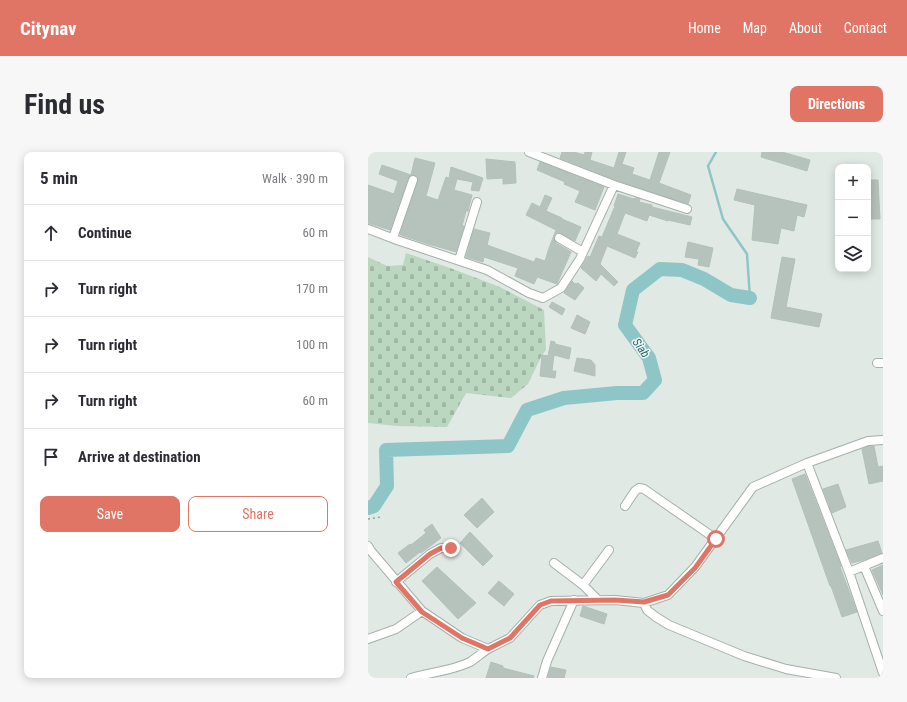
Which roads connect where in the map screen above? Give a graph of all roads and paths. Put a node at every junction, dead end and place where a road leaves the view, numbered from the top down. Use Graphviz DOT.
graph roads {
  1 [pos="529,152"];
  2 [pos="413,180"];
  3 [pos="614,185"];
  4 [pos="477,202"];
  5 [pos="687,209"];
  6 [pos="368,229"];
  7 [pos="393,238"];
  8 [pos="559,238"];
  9 [pos="584,252"];
  10 [pos="459,260"];
  11 [pos="883,440"];
  12 [pos="807,462"];
  13 [pos="625,506"];
  14 [pos="381,517"];
  15 [pos="368,519"];
  16 [pos="716,539"];
  17 [pos="451,548"];
  18 [pos="369,550"];
  19 [pos="609,550"];
  20 [pos="883,558"];
  21 [pos="554,563"];
  22 [pos="864,566"];
  23 [pos="848,572"];
  24 [pos="396,582"];
  25 [pos="583,585"];
  26 [pos="574,600"];
  27 [pos="598,600"];
  28 [pos="644,602"];
  29 [pos="883,611"];
  30 [pos="422,612"];
  31 [pos="368,639"];
  32 [pos="488,649"];
  33 [pos="883,673"];
  34 [pos="411,678"];
  35 [pos="542,678"];
  36 [pos="836,678"];
  1 -- 3 [label="street"];
  2 -- 7 [label="street"];
  3 -- 5 [label="street"];
  3 -- 9 [label="street"];
  4 -- 10 [label="street"];
  6 -- 7 [label="street"];
  7 -- 10 [label="street"];
  8 -- 9 [label="street"];
  9 -- 10 [label="street"];
  11 -- 12 [label="street"];
  12 -- 16 [label="street"];
  12 -- 23 [label="street"];
  13 -- 16 [label="street"];
  14 -- 15 [label="path"];
  16 -- 28 [label="street"];
  17 -- 24 [label="street"];
  18 -- 24 [label="street"];
  19 -- 25 [label="street"];
  20 -- 22 [label="street"];
  21 -- 25 [label="street"];
  22 -- 23 [label="street"];
  22 -- 29 [label="street"];
  23 -- 33 [label="street"];
  24 -- 30 [label="street"];
  25 -- 27 [label="street"];
  26 -- 27 [label="street"];
  26 -- 32 [label="street"];
  26 -- 35 [label="street"];
  27 -- 28 [label="street"];
  28 -- 36 [label="street"];
  30 -- 31 [label="street"];
  30 -- 32 [label="street"];
  32 -- 34 [label="street"];
}
